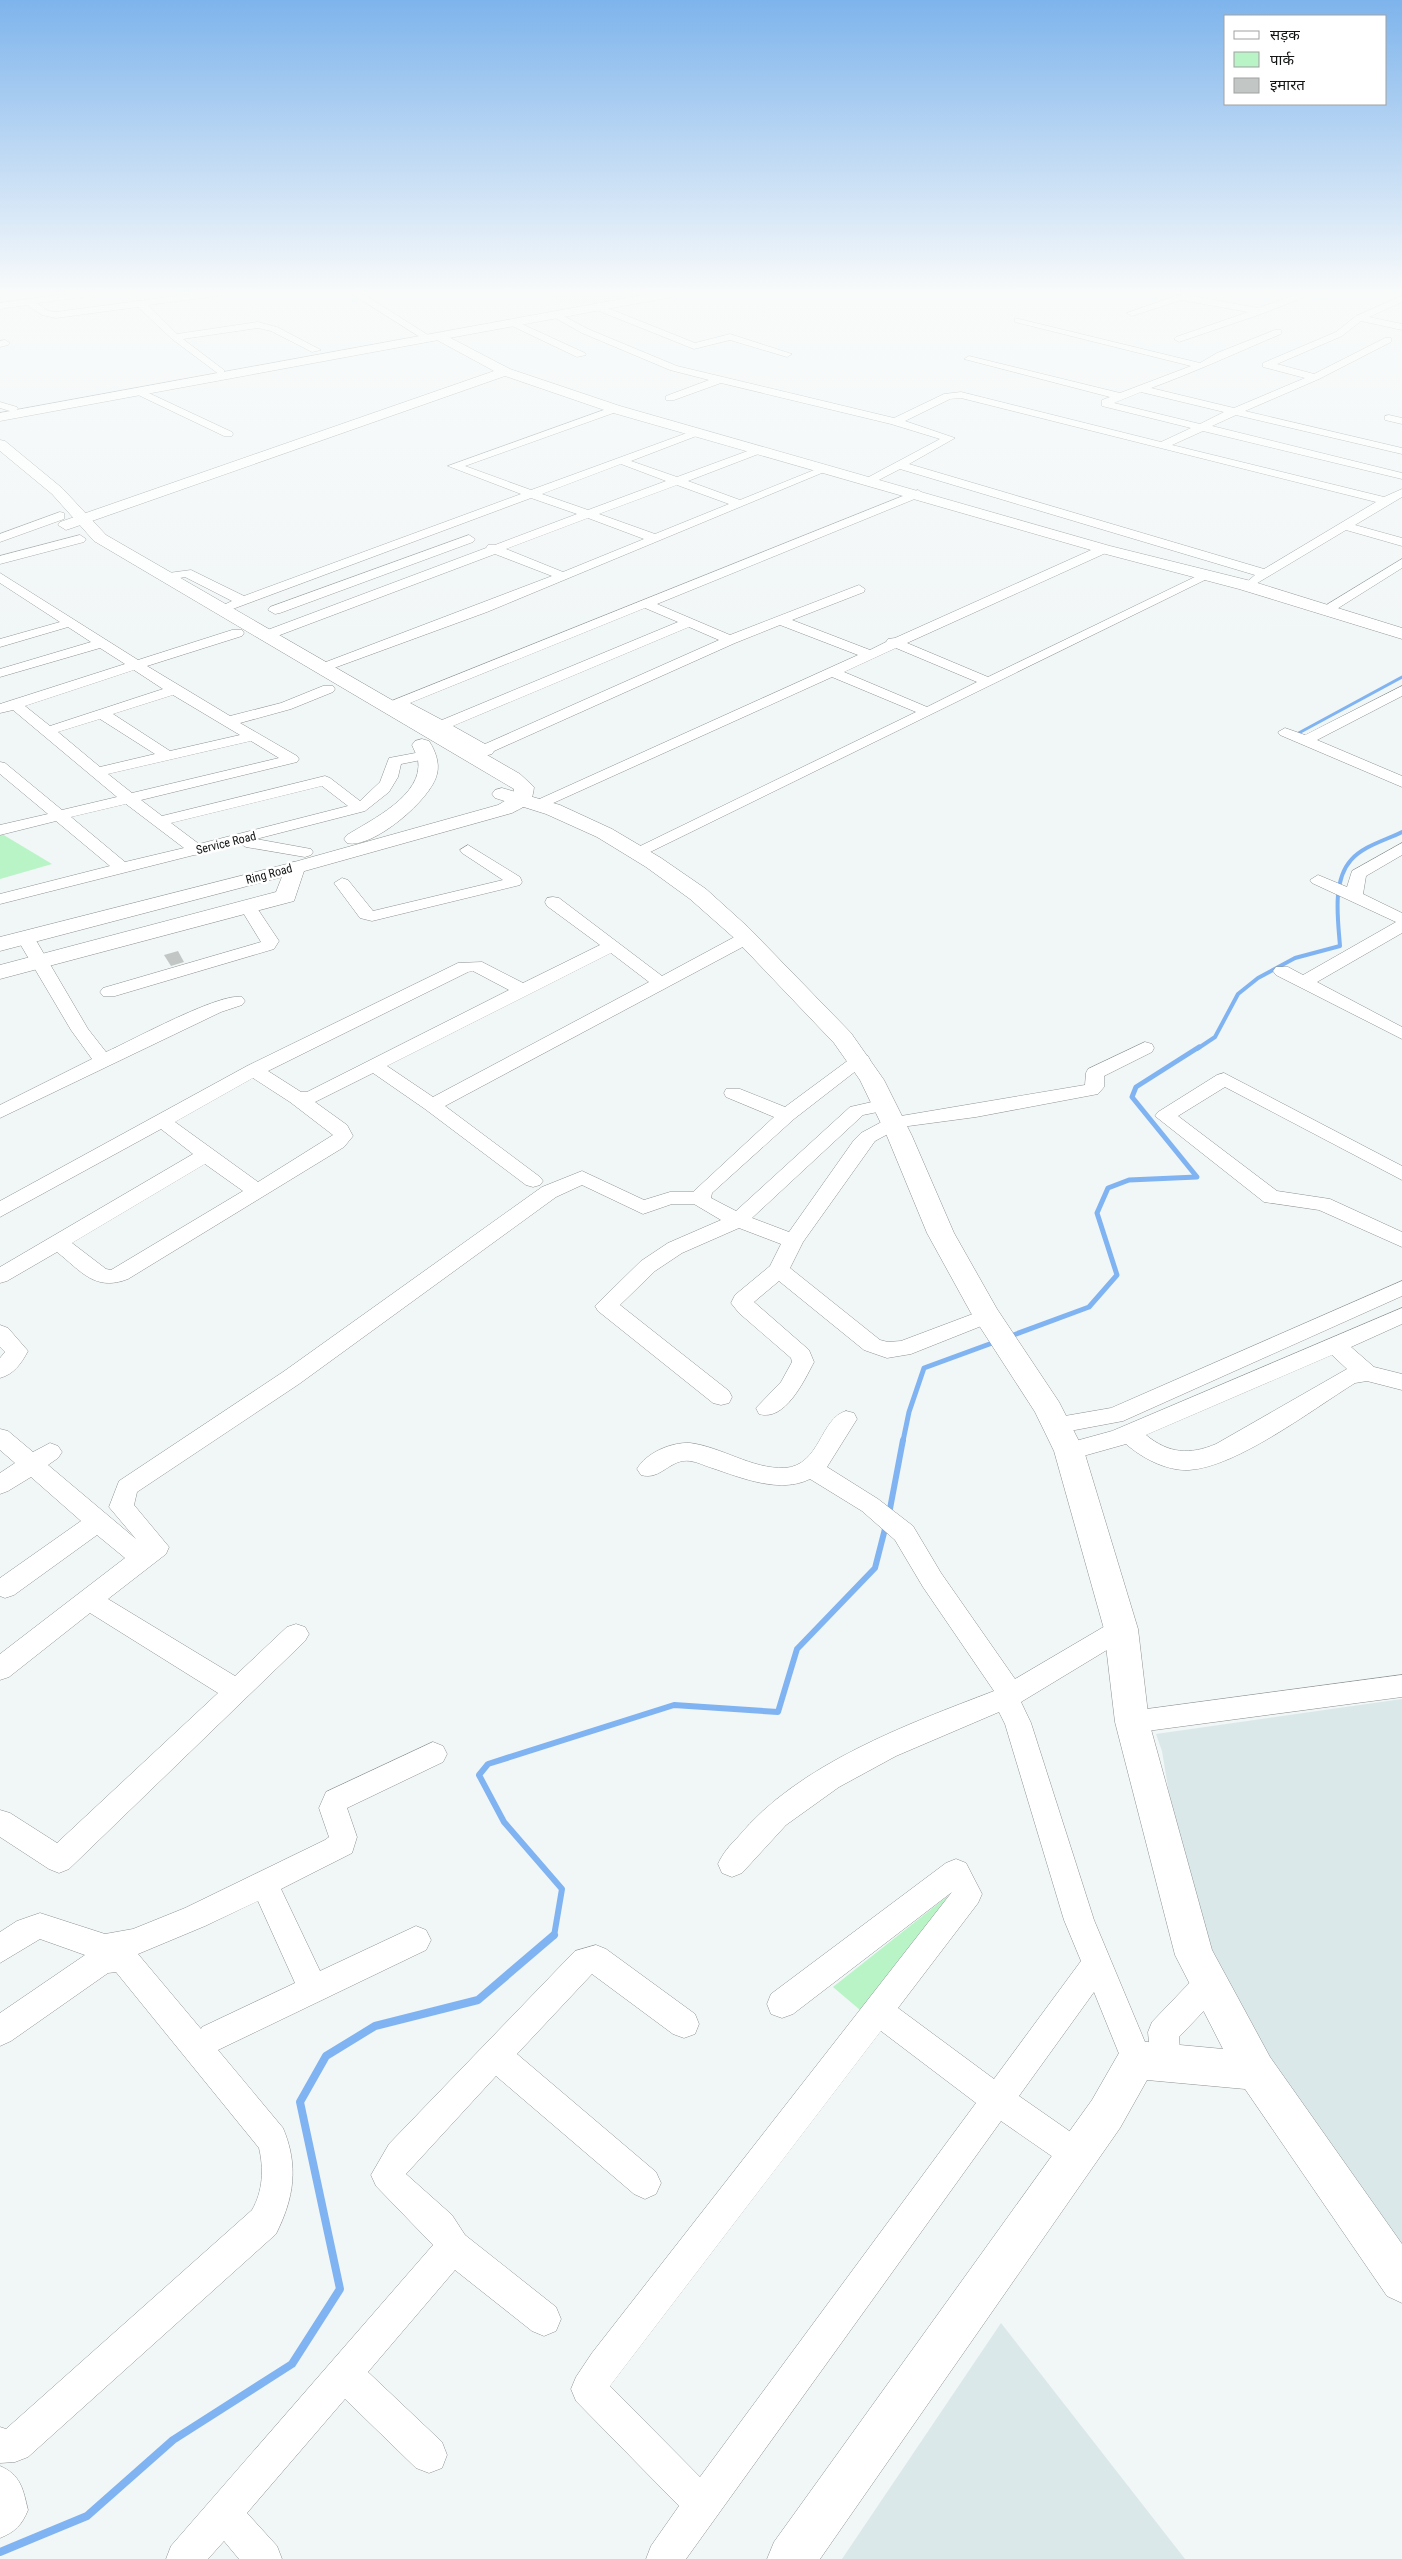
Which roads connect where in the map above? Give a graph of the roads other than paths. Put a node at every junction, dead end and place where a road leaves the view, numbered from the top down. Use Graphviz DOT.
graph roads {
  1 [pos="30,411"];
  2 [pos="181,411"];
  3 [pos="389,411"];
  4 [pos="608,411"];
  5 [pos="623,411"];
  6 [pos="850,411"];
  7 [pos="917,411"];
  8 [pos="1026,411"];
  9 [pos="1135,411"];
  10 [pos="1231,412"];
  11 [pos="0,417"];
  12 [pos="1389,418"];
  13 [pos="1402,421"];
  14 [pos="895,422"];
  15 [pos="1200,428"];
  16 [pos="695,433"];
  17 [pos="228,434"];
  18 [pos="0,444"];
  19 [pos="1162,446"];
  20 [pos="757,451"];
  21 [pos="1402,451"];
  22 [pos="0,458"];
  23 [pos="619,460"];
  24 [pos="900,465"];
  25 [pos="823,470"];
  26 [pos="1402,476"];
  27 [pos="677,481"];
  28 [pos="869,481"];
  29 [pos="965,485"];
  30 [pos="1402,492"];
  31 [pos="528,493"];
  32 [pos="918,494"];
  33 [pos="935,500"];
  34 [pos="1386,501"];
  35 [pos="740,504"];
  36 [pos="587,515"];
  37 [pos="70,520"];
  38 [pos="1345,526"];
  39 [pos="438,528"];
  40 [pos="0,538"];
  41 [pos="654,538"];
  42 [pos="80,539"];
  43 [pos="468,539"];
  44 [pos="1402,542"];
  45 [pos="1104,549"];
  46 [pos="498,550"];
  47 [pos="0,560"];
  48 [pos="1402,563"];
  49 [pos="1266,574"];
  50 [pos="563,576"];
  51 [pos="1207,576"];
  52 [pos="0,577"];
  53 [pos="165,577"];
  54 [pos="1245,585"];
  55 [pos="859,589"];
  56 [pos="18,591"];
  57 [pos="0,598"];
  58 [pos="243,601"];
  59 [pos="644,603"];
  60 [pos="222,609"];
  61 [pos="1328,609"];
  62 [pos="275,610"];
  63 [pos="780,620"];
  64 [pos="69,622"];
  65 [pos="688,623"];
  66 [pos="237,633"];
  67 [pos="1402,634"];
  68 [pos="267,635"];
  69 [pos="3,640"];
  70 [pos="730,640"];
  71 [pos="893,642"];
  72 [pos="101,643"];
  73 [pos="868,654"];
  74 [pos="137,666"];
  75 [pos="323,668"];
  76 [pos="830,671"];
  77 [pos="0,673"];
  78 [pos="988,682"];
  79 [pos="328,689"];
  80 [pos="174,690"];
  81 [pos="1402,690"];
  82 [pos="16,705"];
  83 [pos="394,705"];
  84 [pos="0,709"];
  85 [pos="927,712"];
  86 [pos="103,714"];
  87 [pos="229,721"];
  88 [pos="441,726"];
  89 [pos="48,731"];
  90 [pos="254,736"];
  91 [pos="424,750"];
  92 [pos="480,753"];
  93 [pos="168,756"];
  94 [pos="292,759"];
  95 [pos="447,760"];
  96 [pos="0,766"];
  97 [pos="97,772"];
  98 [pos="325,781"];
  99 [pos="1402,782"];
  100 [pos="516,794"];
  101 [pos="128,798"];
  102 [pos="360,808"];
  103 [pos="59,815"];
  104 [pos="159,821"];
  105 [pos="0,830"];
  106 [pos="354,839"];
  107 [pos="238,840"];
  108 [pos="1402,848"];
  109 [pos="468,850"];
  110 [pos="198,851"];
  111 [pos="638,853"];
  112 [pos="299,860"];
  113 [pos="123,869"];
  114 [pos="1318,880"];
  115 [pos="342,883"];
  116 [pos="1345,892"];
  117 [pos="0,899"];
  118 [pos="554,902"];
  119 [pos="247,906"];
  120 [pos="1402,919"];
  121 [pos="1402,926"];
  122 [pos="0,931"];
  123 [pos="25,937"];
  124 [pos="746,938"];
  125 [pos="0,944"];
  126 [pos="612,946"];
  127 [pos="39,961"];
  128 [pos="1282,971"];
  129 [pos="0,972"];
  130 [pos="1304,982"];
  131 [pos="661,983"];
  132 [pos="523,990"];
  133 [pos="109,992"];
  134 [pos="236,1001"];
  135 [pos="1402,1034"];
  136 [pos="1144,1048"];
  137 [pos="861,1060"];
  138 [pos="103,1061"];
  139 [pos="373,1065"];
  140 [pos="254,1070"];
  141 [pos="733,1093"];
  142 [pos="297,1098"];
  143 [pos="432,1105"];
  144 [pos="0,1112"];
  145 [pos="787,1114"];
  146 [pos="890,1114"];
  147 [pos="162,1121"];
  148 [pos="206,1155"];
  149 [pos="1402,1174"];
  150 [pos="533,1181"];
  151 [pos="257,1191"];
  152 [pos="701,1198"];
  153 [pos="0,1210"];
  154 [pos="738,1220"];
  155 [pos="1402,1240"];
  156 [pos="57,1241"];
  157 [pos="793,1241"];
  158 [pos="779,1270"];
  159 [pos="0,1276"];
  160 [pos="1402,1288"];
  161 [pos="1402,1315"];
  162 [pos="987,1318"];
  163 [pos="0,1333"];
  164 [pos="1335,1346"];
  165 [pos="0,1370"];
  166 [pos="1367,1373"];
  167 [pos="1402,1382"];
  168 [pos="721,1397"];
  169 [pos="768,1408"];
  170 [pos="846,1419"];
  171 [pos="1129,1433"];
  172 [pos="0,1437"];
  173 [pos="1064,1438"];
  174 [pos="41,1458"];
  175 [pos="812,1468"];
  176 [pos="649,1469"];
  177 [pos="0,1485"];
  178 [pos="97,1522"];
  179 [pos="142,1559"];
  180 [pos="5,1588"];
  181 [pos="90,1601"];
  182 [pos="1121,1629"];
  183 [pos="296,1634"];
  184 [pos="0,1669"];
  185 [pos="1402,1686"];
  186 [pos="237,1691"];
  187 [pos="1008,1696"];
  188 [pos="1132,1722"];
  189 [pos="433,1754"];
  190 [pos="0,1822"];
  191 [pos="732,1864"];
  192 [pos="264,1883"];
  193 [pos="416,1940"];
  194 [pos="0,1949"];
  195 [pos="1097,1964"];
  196 [pos="1209,1984"];
  197 [pos="313,1989"];
  198 [pos="782,2004"];
  199 [pos="877,2010"];
  200 [pos="684,2024"];
  201 [pos="0,2031"];
  202 [pos="213,2037"];
  203 [pos="495,2056"];
  204 [pos="1152,2061"];
  205 [pos="1256,2072"];
  206 [pos="997,2100"];
  207 [pos="1077,2155"];
  208 [pos="646,2183"];
  209 [pos="453,2247"];
  210 [pos="1402,2281"];
  211 [pos="544,2319"];
  212 [pos="344,2374"];
  213 [pos="0,2445"];
  214 [pos="429,2455"];
  215 [pos="0,2484"];
  216 [pos="702,2504"];
  217 [pos="223,2513"];
  218 [pos="0,2520"];
  219 [pos="184,2559"];
  220 [pos="264,2559"];
  221 [pos="664,2559"];
  222 [pos="790,2559"];
  1 -- 11 [label="main road"];
  2 -- 17 [label="street"];
  3 -- 37 [label="main road"];
  4 -- 31 [label="street"];
  5 -- 16 [label="main road"];
  6 -- 14 [label="street"];
  7 -- 14 [label="street"];
  8 -- 19 [label="street"];
  9 -- 15 [label="street"];
  10 -- 15 [label="street"];
  10 -- 21 [label="street"];
  12 -- 13 [label="street"];
  14 -- 24 [label="street"];
  15 -- 19 [label="street"];
  15 -- 26 [label="street"];
  16 -- 20 [label="main road"];
  16 -- 23 [label="street"];
  18 -- 37 [label="main road"];
  19 -- 34 [label="street"];
  20 -- 25 [label="main road"];
  20 -- 27 [label="street"];
  22 -- 37 [label="main road"];
  23 -- 27 [label="street"];
  23 -- 31 [label="street"];
  24 -- 28 [label="street"];
  24 -- 29 [label="street"];
  25 -- 28 [label="main road"];
  25 -- 35 [label="street"];
  27 -- 35 [label="street"];
  27 -- 36 [label="street"];
  28 -- 32 [label="main road"];
  29 -- 33 [label="street"];
  29 -- 49 [label="street"];
  30 -- 34 [label="street"];
  31 -- 36 [label="street"];
  31 -- 39 [label="street"];
  32 -- 33 [label="main road"];
  32 -- 59 [label="street"];
  33 -- 45 [label="main road"];
  34 -- 38 [label="street"];
  35 -- 41 [label="street"];
  36 -- 41 [label="street"];
  36 -- 46 [label="street"];
  37 -- 40 [label="street"];
  37 -- 42 [label="main road"];
  37 -- 53 [label="main road"];
  38 -- 44 [label="street"];
  38 -- 49 [label="street"];
  39 -- 43 [label="street"];
  39 -- 58 [label="street"];
  41 -- 50 [label="street"];
  42 -- 47 [label="street"];
  42 -- 66 [label="main road"];
  43 -- 46 [label="street"];
  43 -- 62 [label="street"];
  45 -- 51 [label="main road"];
  45 -- 71 [label="street"];
  46 -- 50 [label="street"];
  46 -- 68 [label="street"];
  48 -- 61 [label="street"];
  49 -- 54 [label="street"];
  50 -- 75 [label="street"];
  51 -- 54 [label="main road"];
  51 -- 78 [label="street"];
  52 -- 56 [label="street"];
  53 -- 58 [label="street"];
  53 -- 60 [label="main road"];
  54 -- 61 [label="main road"];
  55 -- 63 [label="street"];
  56 -- 57 [label="street"];
  56 -- 64 [label="street"];
  58 -- 60 [label="street"];
  59 -- 65 [label="street"];
  59 -- 83 [label="street"];
  60 -- 68 [label="main road"];
  61 -- 67 [label="main road"];
  63 -- 70 [label="street"];
  63 -- 73 [label="street"];
  64 -- 69 [label="street"];
  64 -- 72 [label="street"];
  65 -- 70 [label="street"];
  65 -- 88 [label="street"];
  66 -- 74 [label="street"];
  66 -- 79 [label="main road"];
  68 -- 75 [label="main road"];
  70 -- 92 [label="street"];
  71 -- 73 [label="street"];
  71 -- 78 [label="street"];
  72 -- 74 [label="street"];
  72 -- 77 [label="street"];
  73 -- 76 [label="street"];
  74 -- 80 [label="street"];
  74 -- 82 [label="street"];
  75 -- 83 [label="main road"];
  76 -- 85 [label="street"];
  76 -- 100 [label="street"];
  78 -- 85 [label="street"];
  79 -- 87 [label="street"];
  79 -- 91 [label="main road"];
  80 -- 86 [label="street"];
  80 -- 87 [label="street"];
  81 -- 99 [label="street"];
  82 -- 84 [label="street"];
  82 -- 89 [label="street"];
  83 -- 88 [label="street"];
  83 -- 92 [label="main road"];
  85 -- 111 [label="street"];
  86 -- 89 [label="street"];
  86 -- 93 [label="street"];
  87 -- 90 [label="street"];
  88 -- 92 [label="street"];
  89 -- 97 [label="street"];
  90 -- 93 [label="street"];
  90 -- 94 [label="street"];
  91 -- 95 [label="main road"];
  91 -- 102 [label="street, Service Road"];
  91 -- 106 [label="main road"];
  92 -- 100 [label="main road"];
  93 -- 97 [label="street"];
  94 -- 98 [label="street"];
  94 -- 101 [label="street"];
  96 -- 103 [label="street"];
  97 -- 101 [label="street"];
  98 -- 102 [label="street"];
  98 -- 104 [label="street"];
  100 -- 106 [label="main road, Ring Road"];
  100 -- 111 [label="main road"];
  100 -- 112 [label="main road, Ring Road"];
  101 -- 103 [label="street"];
  101 -- 104 [label="street"];
  102 -- 107 [label="street, Service Road"];
  103 -- 105 [label="street"];
  103 -- 113 [label="street"];
  104 -- 110 [label="street"];
  106 -- 112 [label="main road, Ring Road"];
  107 -- 110 [label="street, Service Road"];
  107 -- 112 [label="street"];
  108 -- 116 [label="street"];
  109 -- 115 [label="street"];
  110 -- 113 [label="street, Service Road"];
  111 -- 124 [label="main road"];
  112 -- 119 [label="main road"];
  112 -- 122 [label="main road, Ring Road"];
  112 -- 123 [label="main road, Ring Road"];
  113 -- 117 [label="street, Service Road"];
  114 -- 116 [label="street"];
  116 -- 120 [label="street"];
  118 -- 126 [label="street"];
  119 -- 127 [label="main road"];
  119 -- 133 [label="street"];
  121 -- 130 [label="street"];
  123 -- 125 [label="main road, Ring Road"];
  123 -- 127 [label="street"];
  124 -- 131 [label="street"];
  124 -- 137 [label="main road"];
  126 -- 131 [label="street"];
  126 -- 132 [label="street"];
  127 -- 129 [label="main road"];
  127 -- 138 [label="street"];
  128 -- 130 [label="street"];
  130 -- 135 [label="street"];
  131 -- 143 [label="street"];
  132 -- 139 [label="street"];
  132 -- 140 [label="street"];
  134 -- 138 [label="street"];
  136 -- 146 [label="street"];
  137 -- 145 [label="street"];
  137 -- 146 [label="main road"];
  138 -- 144 [label="street"];
  139 -- 142 [label="street"];
  139 -- 143 [label="street"];
  140 -- 142 [label="street"];
  140 -- 147 [label="street"];
  141 -- 145 [label="street"];
  142 -- 151 [label="street"];
  143 -- 150 [label="street"];
  145 -- 152 [label="street"];
  146 -- 154 [label="street"];
  146 -- 157 [label="street"];
  146 -- 162 [label="main road"];
  147 -- 148 [label="street"];
  147 -- 153 [label="street"];
  148 -- 151 [label="street"];
  148 -- 156 [label="street"];
  149 -- 155 [label="street"];
  151 -- 156 [label="street"];
  152 -- 154 [label="street"];
  152 -- 179 [label="street"];
  154 -- 157 [label="street"];
  154 -- 168 [label="street"];
  156 -- 159 [label="street"];
  157 -- 158 [label="street"];
  158 -- 162 [label="street"];
  158 -- 169 [label="street"];
  160 -- 173 [label="street"];
  161 -- 164 [label="street"];
  162 -- 173 [label="main road"];
  163 -- 165 [label="street"];
  164 -- 166 [label="street"];
  164 -- 171 [label="street"];
  166 -- 167 [label="street"];
  166 -- 171 [label="street"];
  170 -- 175 [label="street"];
  171 -- 173 [label="street"];
  172 -- 174 [label="street"];
  173 -- 182 [label="main road"];
  174 -- 177 [label="street"];
  174 -- 178 [label="street"];
  175 -- 176 [label="street"];
  175 -- 187 [label="street"];
  178 -- 179 [label="street"];
  178 -- 180 [label="street"];
  179 -- 181 [label="street"];
  181 -- 184 [label="street"];
  181 -- 186 [label="street"];
  182 -- 187 [label="street"];
  182 -- 188 [label="main road"];
  183 -- 186 [label="street"];
  185 -- 188 [label="street"];
  186 -- 190 [label="street"];
  187 -- 191 [label="street"];
  187 -- 195 [label="street"];
  188 -- 196 [label="main road"];
  189 -- 192 [label="street"];
  192 -- 194 [label="street"];
  192 -- 197 [label="street"];
  193 -- 197 [label="street"];
  195 -- 204 [label="street"];
  195 -- 206 [label="street"];
  196 -- 204 [label="street"];
  196 -- 205 [label="main road"];
  197 -- 202 [label="street"];
  198 -- 199 [label="street"];
  199 -- 206 [label="street"];
  199 -- 216 [label="street"];
  200 -- 203 [label="street"];
  201 -- 213 [label="street"];
  203 -- 208 [label="street"];
  203 -- 209 [label="street"];
  204 -- 205 [label="main road"];
  204 -- 207 [label="main road"];
  205 -- 210 [label="main road"];
  206 -- 207 [label="street"];
  206 -- 216 [label="street"];
  207 -- 222 [label="main road"];
  209 -- 211 [label="street"];
  209 -- 212 [label="street"];
  212 -- 214 [label="street"];
  212 -- 217 [label="street"];
  215 -- 218 [label="street"];
  216 -- 221 [label="street"];
  217 -- 219 [label="street"];
  217 -- 220 [label="street"];
}
